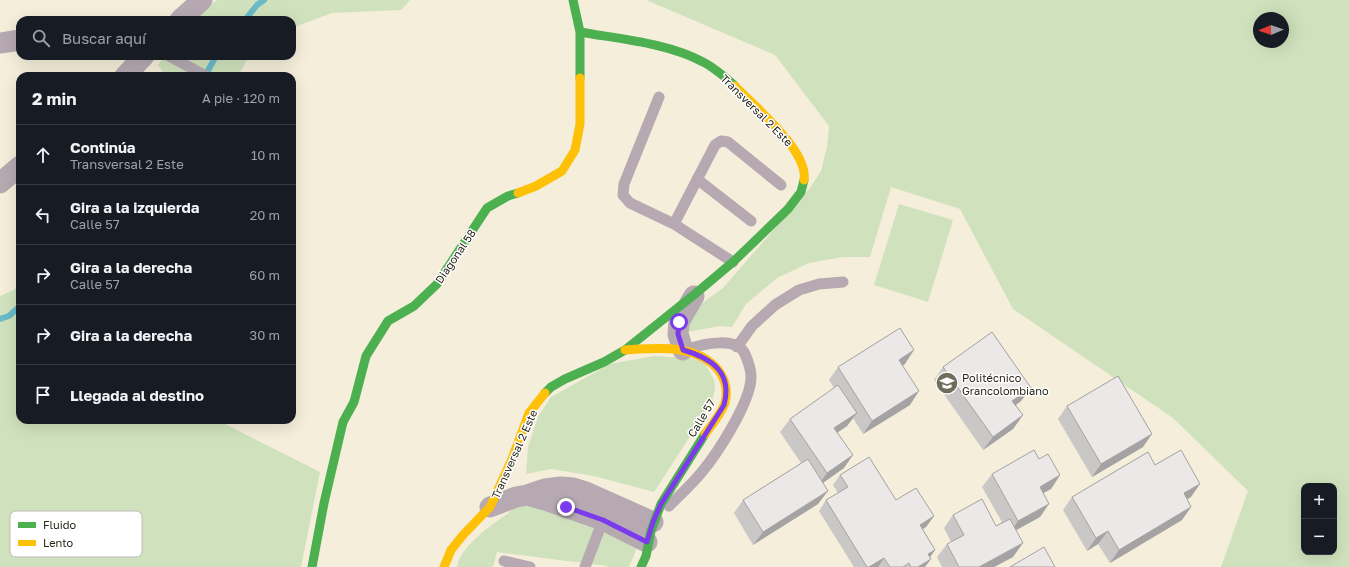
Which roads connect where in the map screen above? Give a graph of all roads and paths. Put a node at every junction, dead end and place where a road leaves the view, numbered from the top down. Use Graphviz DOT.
graph roads {
  1 [pos="202,0"];
  2 [pos="573,0"];
  3 [pos="184,16"];
  4 [pos="580,32"];
  5 [pos="16,41"];
  6 [pos="0,43"];
  7 [pos="140,60"];
  8 [pos="176,60"];
  9 [pos="129,72"];
  10 [pos="198,72"];
  11 [pos="659,98"];
  12 [pos="16,169"];
  13 [pos="698,179"];
  14 [pos="0,183"];
  15 [pos="781,185"];
  16 [pos="751,221"];
  17 [pos="674,224"];
  18 [pos="733,262"];
  19 [pos="844,282"];
  20 [pos="694,294"];
  21 [pos="737,347"];
  22 [pos="625,350"];
  23 [pos="683,350"];
  24 [pos="527,495"];
  25 [pos="490,507"];
  26 [pos="603,520"];
  27 [pos="653,522"];
  28 [pos="647,542"];
  29 [pos="504,561"];
  30 [pos="312,567"];
  31 [pos="444,567"];
  32 [pos="530,567"];
  33 [pos="585,567"];
  34 [pos="642,567"];
  1 -- 3 [label="street"];
  2 -- 4 [label="street, Diagonal 58"];
  4 -- 18 [label="street, Transversal 2 Este"];
  4 -- 30 [label="street, Diagonal 58"];
  5 -- 6 [label="street"];
  7 -- 9 [label="street"];
  8 -- 10 [label="lane"];
  11 -- 17 [label="lane"];
  12 -- 14 [label="street"];
  13 -- 15 [label="lane"];
  13 -- 16 [label="lane"];
  13 -- 17 [label="lane"];
  17 -- 18 [label="lane"];
  18 -- 20 [label="street, Transversal 2 Este"];
  19 -- 21 [label="lane"];
  20 -- 22 [label="street, Transversal 2 Este"];
  20 -- 23 [label="street, Transversal 2 Este"];
  21 -- 23 [label="lane"];
  21 -- 27 [label="lane"];
  22 -- 23 [label="street, Calle 57"];
  22 -- 25 [label="street, Transversal 2 Este"];
  23 -- 27 [label="street, Calle 57"];
  24 -- 25 [label="street"];
  24 -- 26 [label="street"];
  24 -- 27 [label="street"];
  25 -- 31 [label="street, Transversal 2 Este"];
  26 -- 28 [label="street"];
  26 -- 33 [label="lane"];
  27 -- 28 [label="street, Calle 57"];
  28 -- 34 [label="street, Calle 57"];
  29 -- 32 [label="lane"];
}
